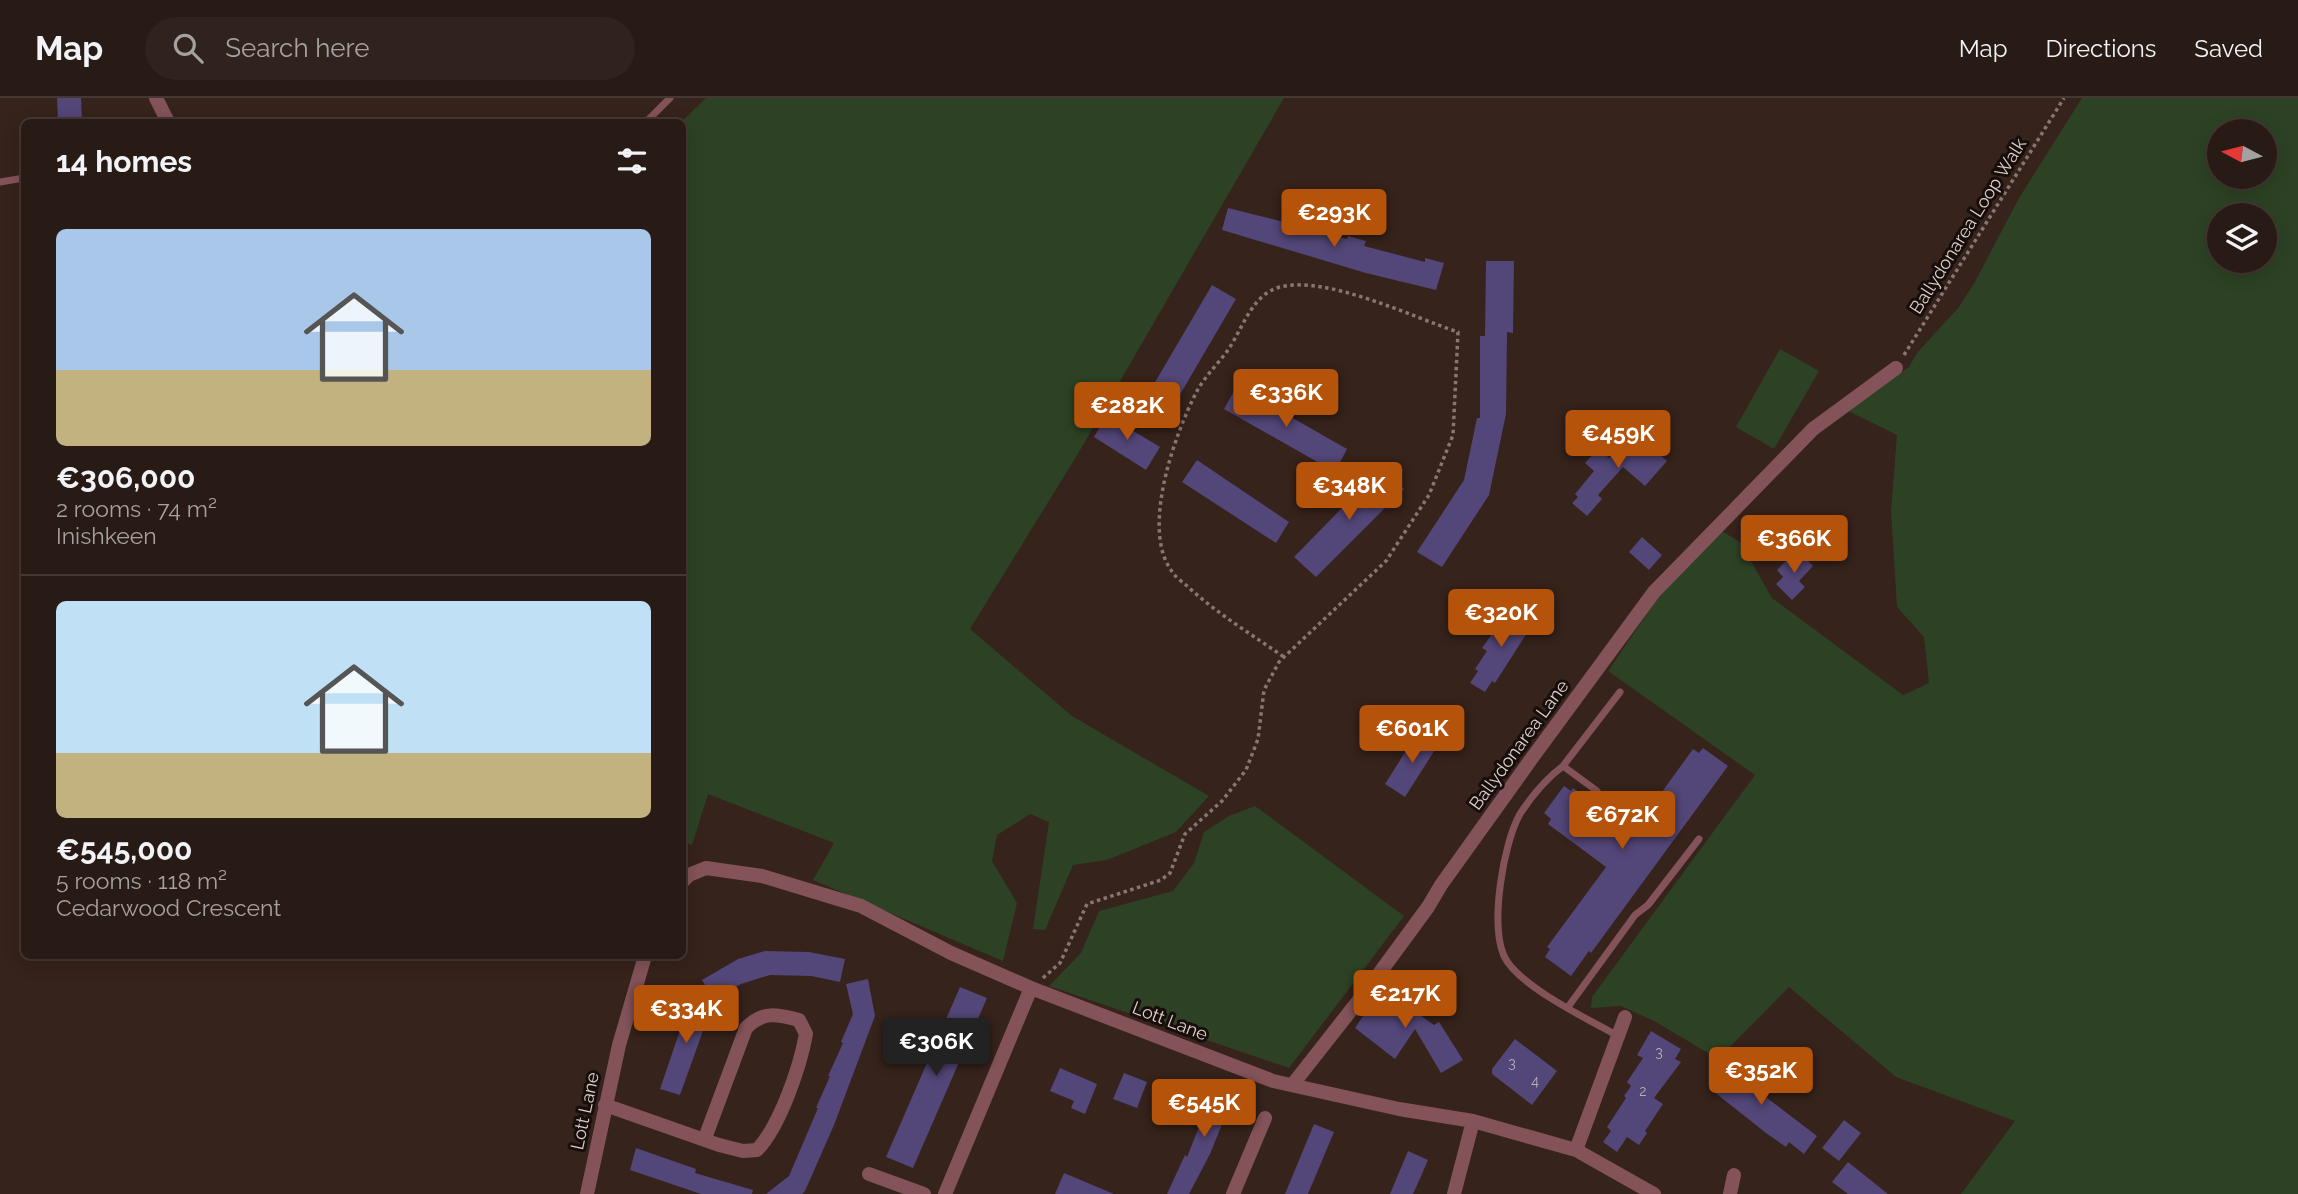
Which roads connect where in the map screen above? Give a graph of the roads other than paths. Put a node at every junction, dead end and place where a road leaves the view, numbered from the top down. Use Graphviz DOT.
graph roads {
  1 [pos="156,98"];
  2 [pos="670,98"];
  3 [pos="166,119"];
  4 [pos="649,119"];
  5 [pos="21,178"];
  6 [pos="0,182"];
  7 [pos="1896,368"];
  8 [pos="1620,692"];
  9 [pos="1563,766"];
  10 [pos="1597,791"];
  11 [pos="1699,839"];
  12 [pos="686,875"];
  13 [pos="644,959"];
  14 [pos="1031,988"];
  15 [pos="1568,1007"];
  16 [pos="1625,1017"];
  17 [pos="1618,1036"];
  18 [pos="1293,1084"];
  19 [pos="605,1105"];
  20 [pos="1265,1118"];
  21 [pos="1473,1121"];
  22 [pos="705,1138"];
  23 [pos="1576,1150"];
  24 [pos="869,1174"];
  25 [pos="1734,1175"];
  26 [pos="587,1194"];
  27 [pos="925,1194"];
  28 [pos="945,1194"];
  29 [pos="1233,1194"];
  30 [pos="1454,1194"];
  31 [pos="1654,1194"];
  32 [pos="1730,1194"];
  1 -- 3 [label="street"];
  2 -- 4 [label="lane"];
  5 -- 6 [label="lane"];
  7 -- 18 [label="street, Ballydonarea Lane"];
  8 -- 9 [label="lane"];
  9 -- 10 [label="lane"];
  9 -- 15 [label="lane"];
  11 -- 15 [label="lane"];
  12 -- 14 [label="street, Lott Lane"];
  13 -- 19 [label="street, Lott Lane"];
  14 -- 18 [label="street, Lott Lane"];
  14 -- 28 [label="street"];
  15 -- 17 [label="lane"];
  16 -- 17 [label="street"];
  17 -- 23 [label="street"];
  18 -- 21 [label="street, Lott Lane"];
  19 -- 22 [label="street"];
  19 -- 26 [label="street, Lott Lane"];
  20 -- 29 [label="street"];
  21 -- 23 [label="street, Lott Lane"];
  21 -- 30 [label="street"];
  22 -- 22 [label="street"];
  23 -- 31 [label="street, Lott Lane"];
  24 -- 27 [label="street"];
  25 -- 32 [label="street"];
}
